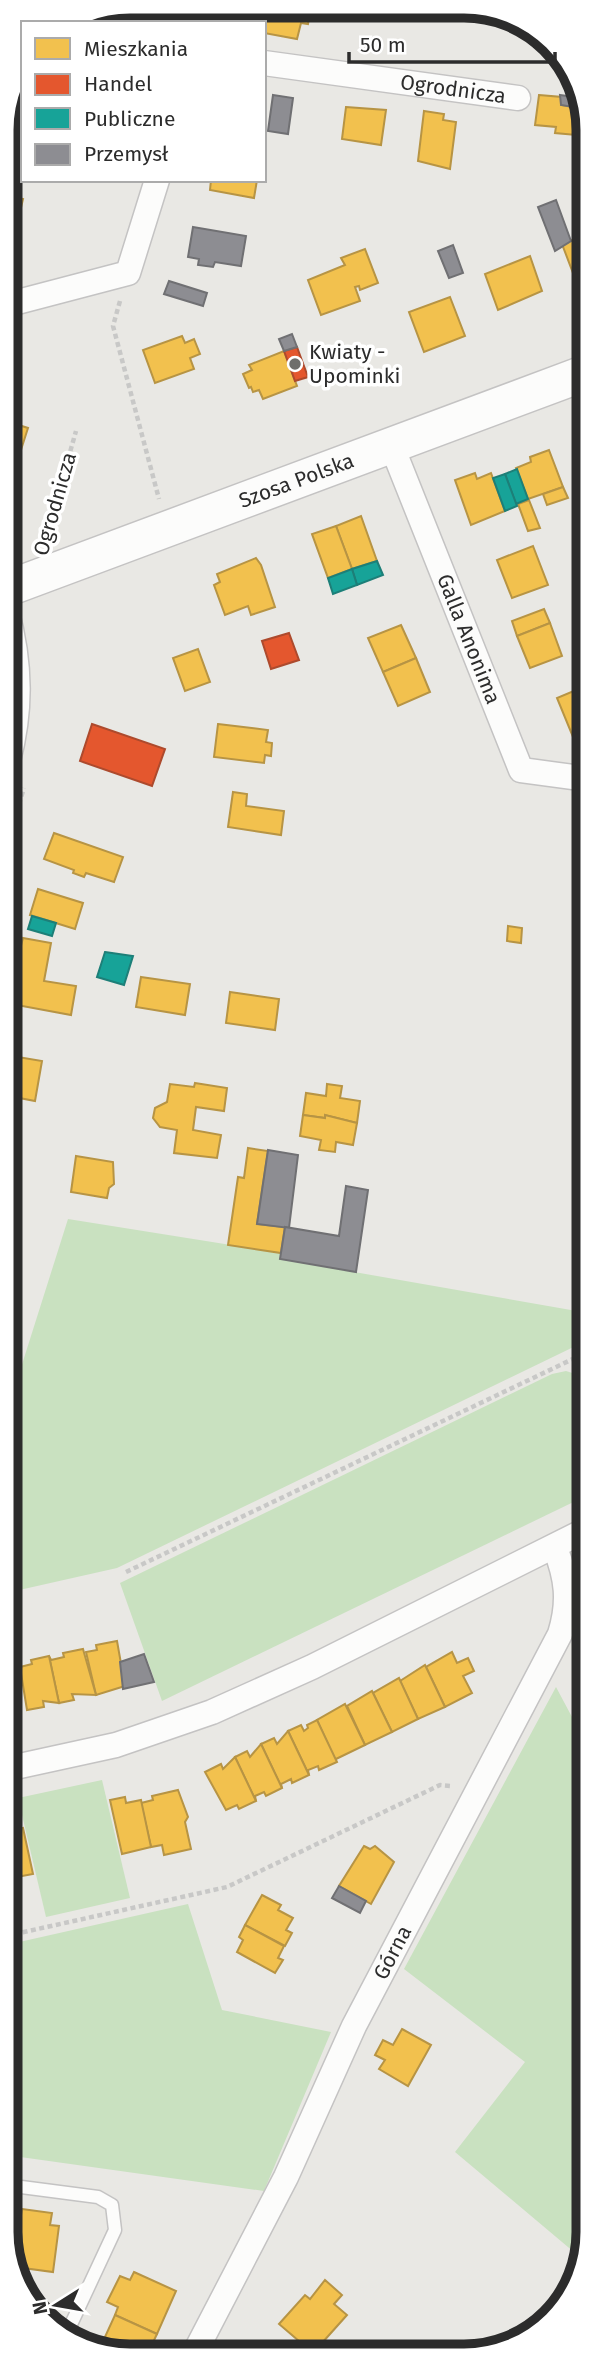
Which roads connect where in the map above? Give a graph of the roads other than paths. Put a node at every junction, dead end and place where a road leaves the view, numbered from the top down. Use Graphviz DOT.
graph roads {
  1 [pos="266,63"];
  2 [pos="518,98"];
  3 [pos="156,182"];
  4 [pos="18,302"];
  5 [pos="576,376"];
  6 [pos="391,444"];
  7 [pos="20,583"];
  8 [pos="18,684"];
  9 [pos="18,709"];
  10 [pos="576,777"];
  11 [pos="576,1536"];
  12 [pos="555,1548"];
  13 [pos="567,1601"];
  14 [pos="576,1607"];
  15 [pos="18,1766"];
  16 [pos="18,2187"];
  17 [pos="70,2326"];
  18 [pos="199,2344"];
  1 -- 2 [label="street, Ogrodnicza"];
  3 -- 4 [label="street"];
  5 -- 6 [label="street, Szosa Polska"];
  6 -- 7 [label="street, Szosa Polska"];
  6 -- 10 [label="street, Galla Anonima"];
  8 -- 9 [label="street"];
  11 -- 12 [label="street"];
  12 -- 13 [label="street, Górna"];
  12 -- 15 [label="street"];
  13 -- 14 [label="lane"];
  13 -- 18 [label="street, Górna"];
  16 -- 17 [label="lane"];
}
